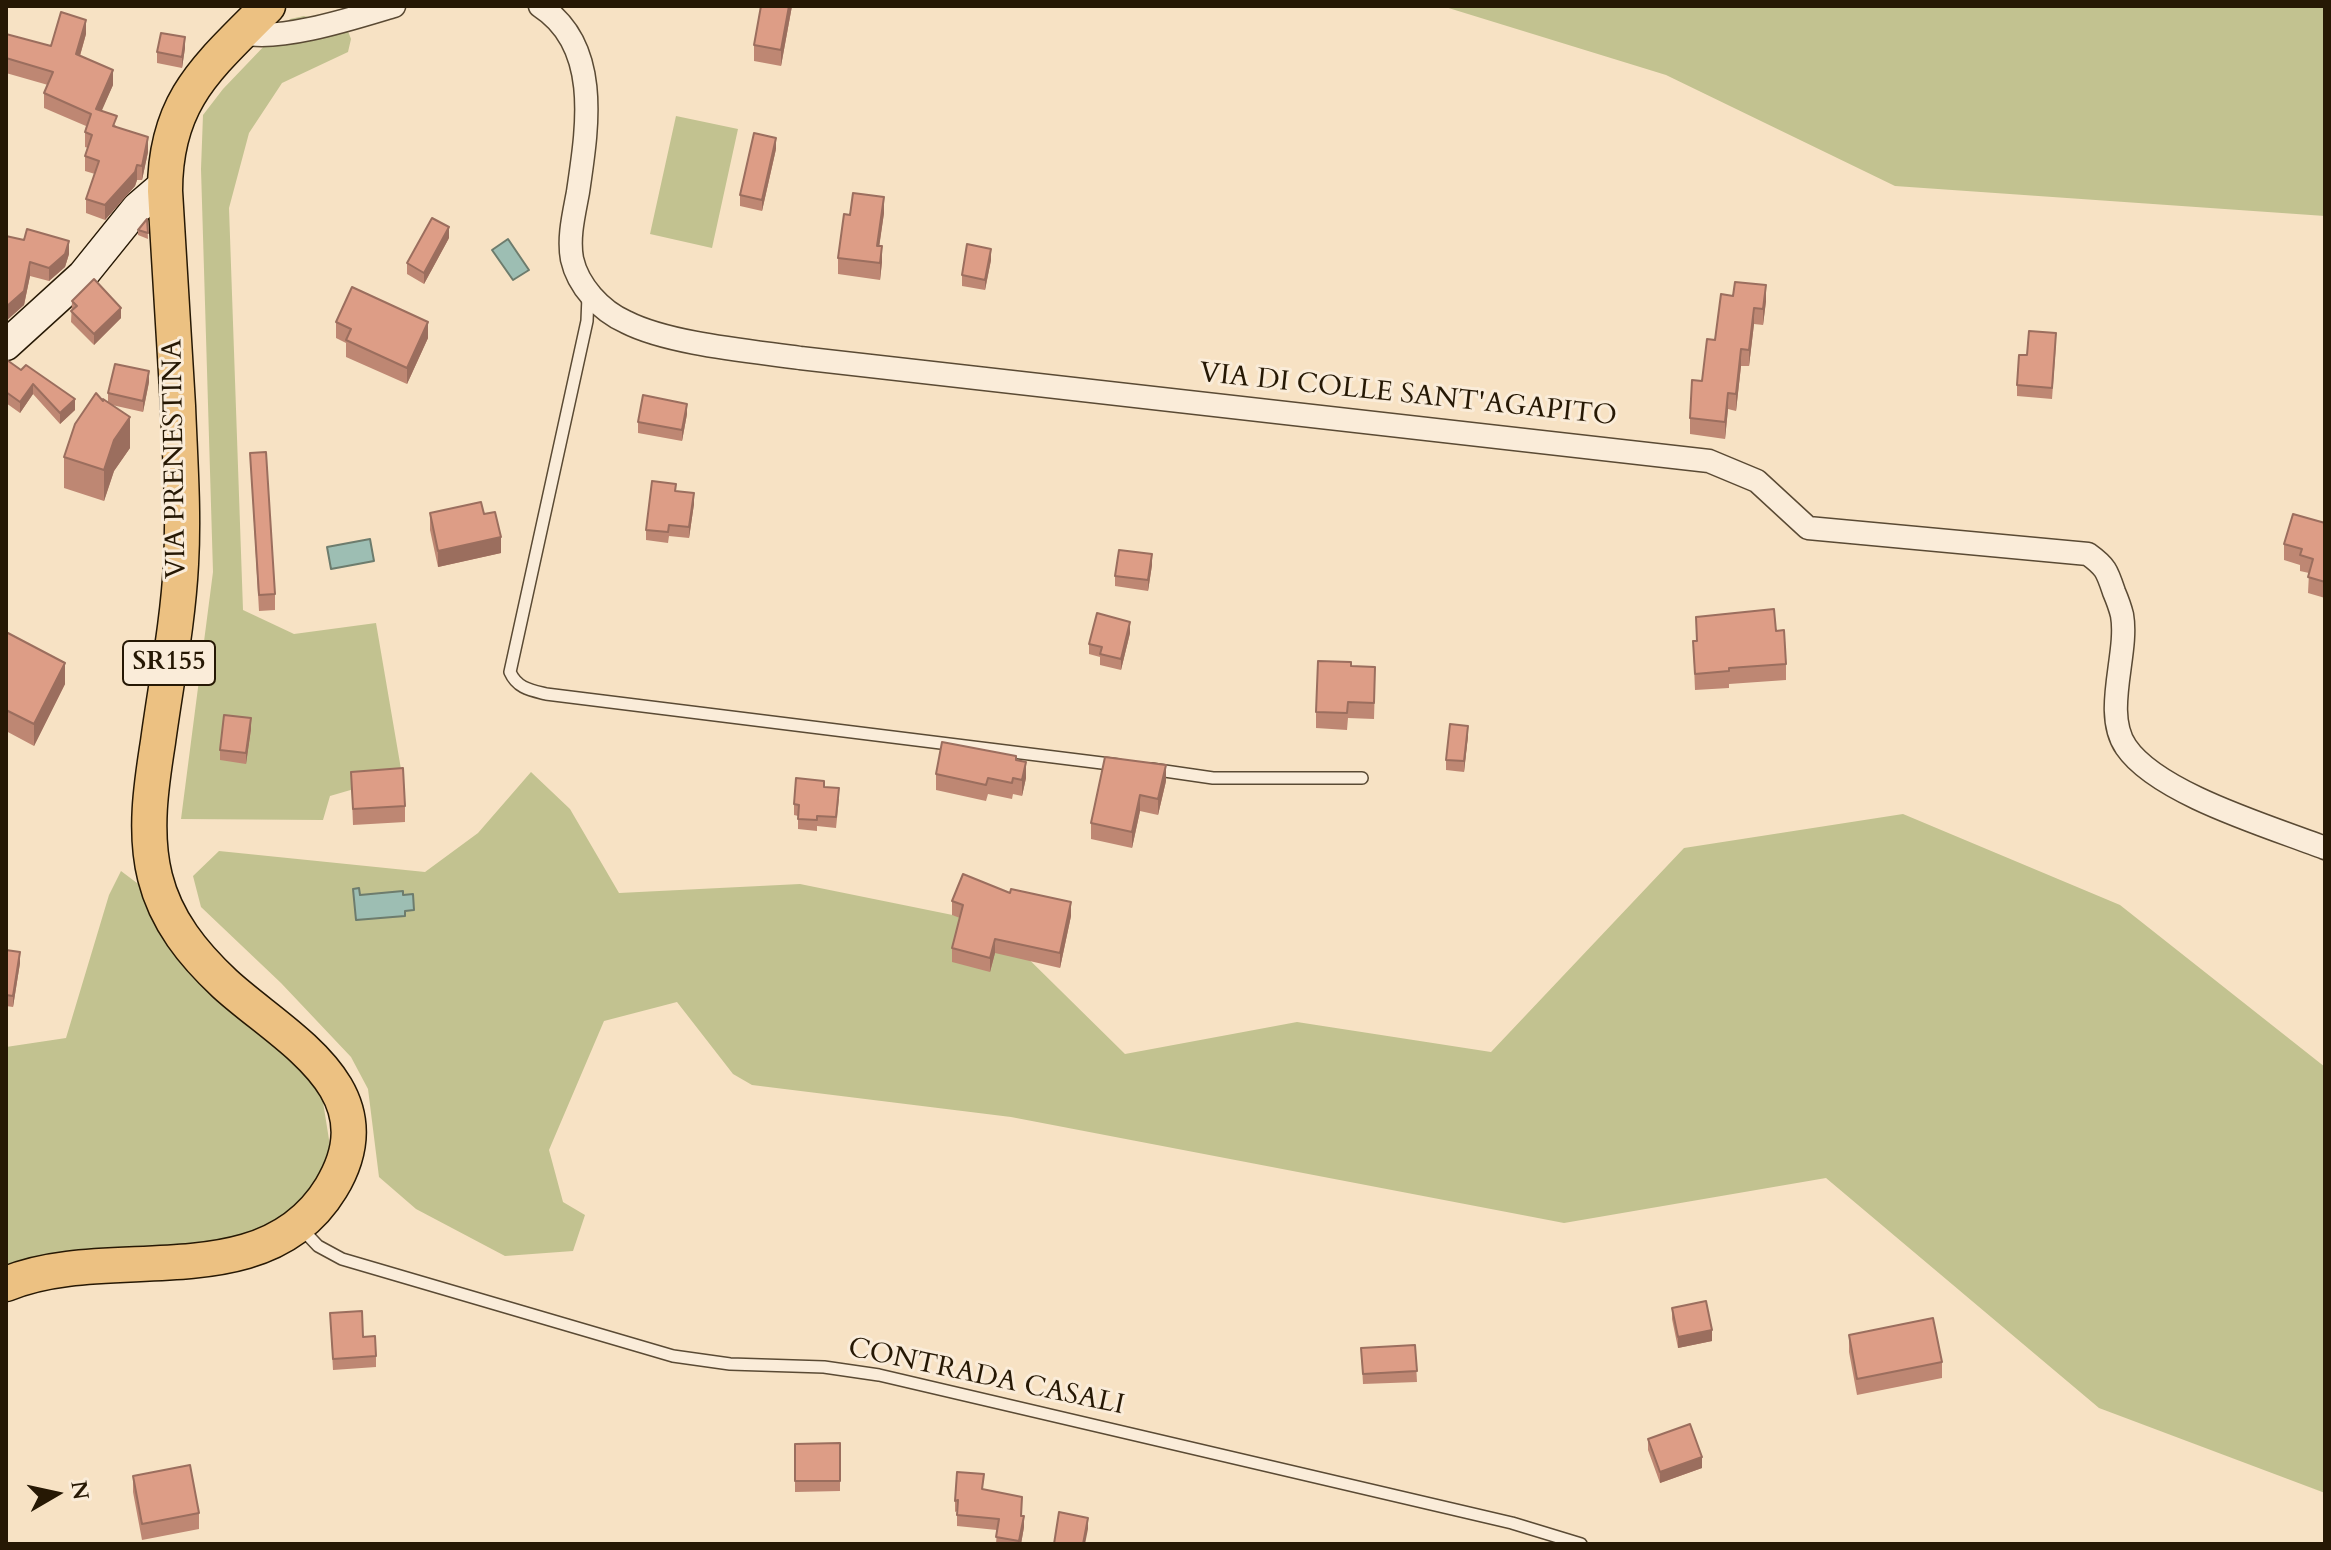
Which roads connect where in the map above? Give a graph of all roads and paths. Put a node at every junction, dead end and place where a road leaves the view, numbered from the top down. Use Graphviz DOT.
graph roads {
  1 [pos="268,6"];
  2 [pos="394,6"];
  3 [pos="540,6"];
  4 [pos="242,33"];
  5 [pos="165,184"];
  6 [pos="587,291"];
  7 [pos="6,345"];
  8 [pos="1362,778"];
  9 [pos="2325,848"];
  10 [pos="298,1224"];
  11 [pos="6,1284"];
  12 [pos="1581,1544"];
  1 -- 4 [label="main road, VIA PRENESTINA / SR155"];
  2 -- 4 [label="street"];
  3 -- 6 [label="street, VIA DI COLLE SANT'AGAPITO"];
  4 -- 5 [label="main road, VIA PRENESTINA / SR155"];
  5 -- 7 [label="street"];
  5 -- 10 [label="main road, VIA PRENESTINA / SR155"];
  6 -- 8 [label="lane"];
  6 -- 9 [label="street, VIA DI COLLE SANT'AGAPITO"];
  10 -- 11 [label="main road, VIA PRENESTINA / SR155"];
  10 -- 12 [label="lane, CONTRADA CASALI"];
}
